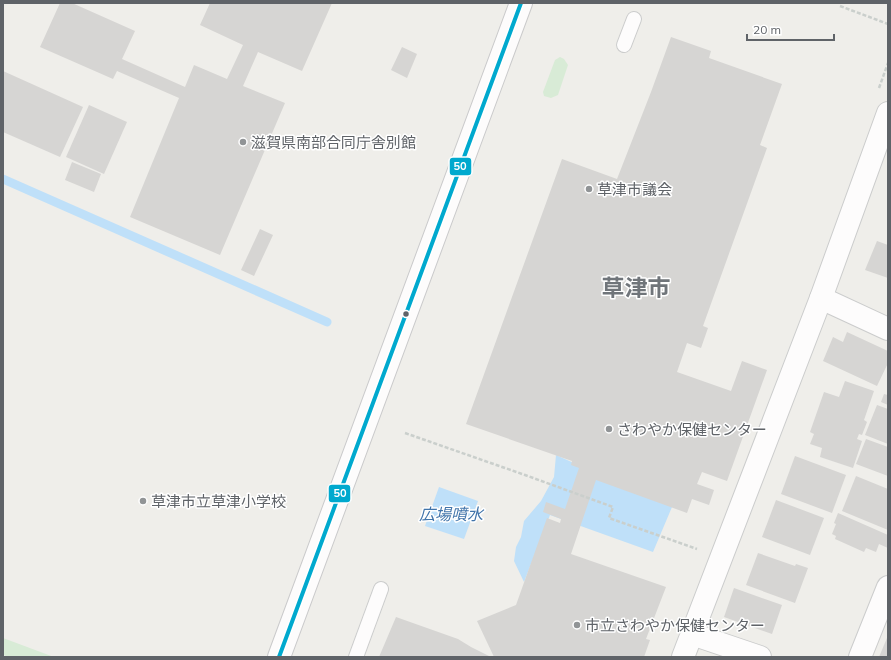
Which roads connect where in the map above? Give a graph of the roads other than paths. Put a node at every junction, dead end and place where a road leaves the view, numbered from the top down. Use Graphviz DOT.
graph roads {
  1 [pos="521,3"];
  2 [pos="634,19"];
  3 [pos="624,45"];
  4 [pos="888,113"];
  5 [pos="821,298"];
  6 [pos="888,329"];
  7 [pos="888,587"];
  8 [pos="381,589"];
  9 [pos="692,634"];
  10 [pos="279,657"];
  11 [pos="356,657"];
  12 [pos="683,657"];
  13 [pos="760,657"];
  14 [pos="860,657"];
  1 -- 10 [label="street"];
  2 -- 3 [label="lane"];
  4 -- 5 [label="street"];
  5 -- 6 [label="street"];
  5 -- 9 [label="street"];
  7 -- 14 [label="street"];
  8 -- 11 [label="lane"];
  9 -- 12 [label="street"];
  9 -- 13 [label="street"];
}
